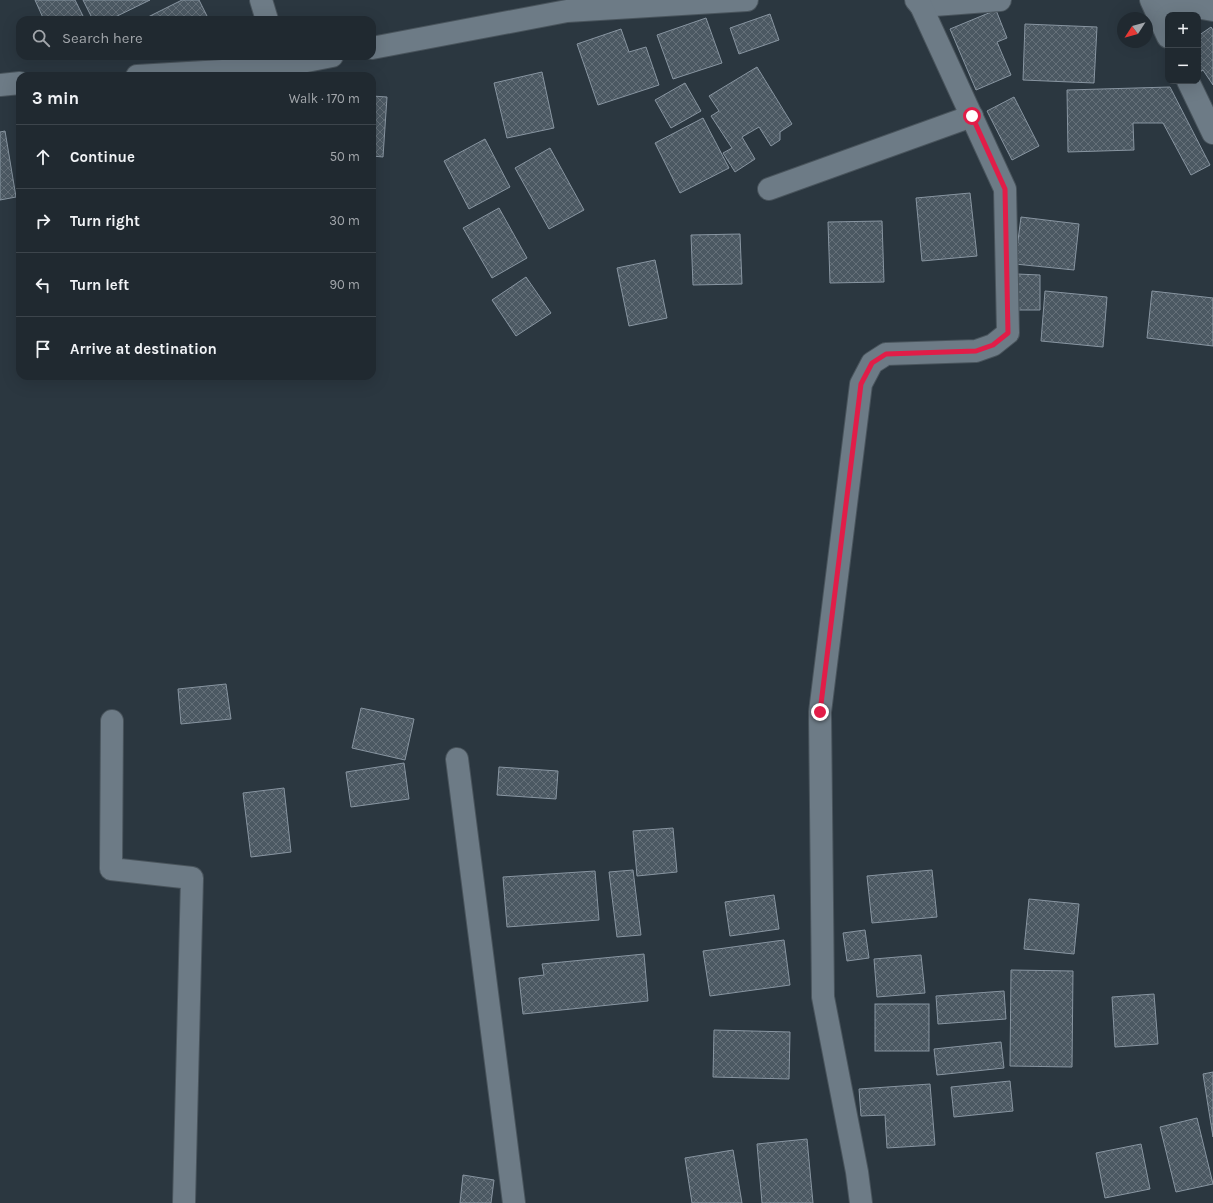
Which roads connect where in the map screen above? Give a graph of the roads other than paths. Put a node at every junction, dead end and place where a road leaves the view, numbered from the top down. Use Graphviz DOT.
graph roads {
  1 [pos="261,0"];
  2 [pos="747,0"];
  3 [pos="1000,0"];
  4 [pos="1151,0"];
  5 [pos="1155,0"];
  6 [pos="919,3"];
  7 [pos="1213,10"];
  8 [pos="266,16"];
  9 [pos="1165,30"];
  10 [pos="376,47"];
  11 [pos="310,60"];
  12 [pos="272,67"];
  13 [pos="197,72"];
  14 [pos="16,83"];
  15 [pos="1189,84"];
  16 [pos="0,85"];
  17 [pos="972,116"];
  18 [pos="1213,134"];
  19 [pos="769,189"];
  20 [pos="112,721"];
  21 [pos="458,759"];
  22 [pos="184,1203"];
  23 [pos="514,1203"];
  24 [pos="861,1203"];
  1 -- 8 [label="street"];
  2 -- 10 [label="street"];
  3 -- 6 [label="street"];
  4 -- 9 [label="street"];
  5 -- 7 [label="street"];
  6 -- 17 [label="street"];
  11 -- 12 [label="street"];
  12 -- 13 [label="street"];
  14 -- 16 [label="street"];
  15 -- 18 [label="street"];
  17 -- 19 [label="street"];
  17 -- 24 [label="street"];
  20 -- 22 [label="street"];
  21 -- 23 [label="street"];
}
